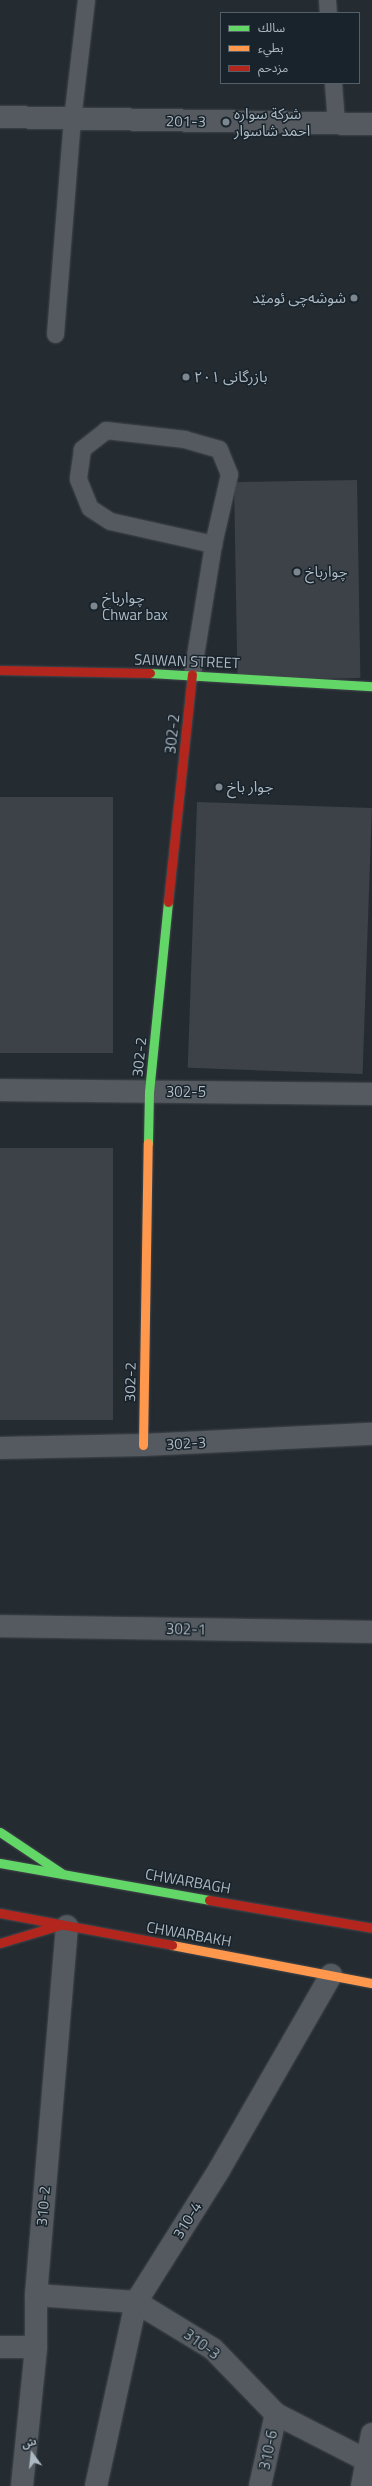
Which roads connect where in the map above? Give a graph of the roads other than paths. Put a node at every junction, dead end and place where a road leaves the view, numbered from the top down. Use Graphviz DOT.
graph roads {
  1 [pos="86,0"];
  2 [pos="327,0"];
  3 [pos="328,12"];
  4 [pos="333,84"];
  5 [pos="0,117"];
  6 [pos="72,119"];
  7 [pos="336,123"];
  8 [pos="372,124"];
  9 [pos="55,334"];
  10 [pos="213,544"];
  11 [pos="0,670"];
  12 [pos="192,674"];
  13 [pos="372,686"];
  14 [pos="0,1090"];
  15 [pos="150,1092"];
  16 [pos="372,1094"];
  17 [pos="372,1434"];
  18 [pos="143,1445"];
  19 [pos="0,1448"];
  20 [pos="0,1626"];
  21 [pos="372,1632"];
  22 [pos="0,1832"];
  23 [pos="0,1863"];
  24 [pos="63,1874"];
  25 [pos="0,1913"];
  26 [pos="64,1926"];
  27 [pos="372,1928"];
  28 [pos="0,1943"];
  29 [pos="331,1975"];
  30 [pos="372,1983"];
  31 [pos="36,2295"];
  32 [pos="136,2302"];
  33 [pos="36,2346"];
  34 [pos="0,2347"];
  35 [pos="276,2414"];
  36 [pos="372,2434"];
  37 [pos="366,2460"];
  38 [pos="22,2486"];
  39 [pos="96,2486"];
  40 [pos="260,2486"];
  41 [pos="362,2486"];
  1 -- 6 [label="lane"];
  2 -- 3 [label="lane"];
  4 -- 7 [label="lane"];
  5 -- 6 [label="street, 201-3"];
  6 -- 7 [label="street, 201-3"];
  6 -- 9 [label="lane"];
  7 -- 8 [label="street, 201-3"];
  10 -- 10 [label="lane"];
  10 -- 12 [label="lane"];
  11 -- 12 [label="main road, SAIWAN STREET"];
  12 -- 13 [label="main road, SAIWAN STREET"];
  12 -- 15 [label="main road, 302-2"];
  14 -- 15 [label="street, 302-5"];
  15 -- 16 [label="street, 302-5"];
  15 -- 18 [label="main road, 302-2"];
  17 -- 18 [label="street, 302-3"];
  18 -- 19 [label="street, 302-3"];
  20 -- 21 [label="street, 302-1"];
  22 -- 24 [label="main road"];
  23 -- 24 [label="main road, CHWARBAGH"];
  24 -- 27 [label="main road, CHWARBAGH"];
  25 -- 26 [label="main road, CHWARBAKH"];
  26 -- 28 [label="main road"];
  26 -- 29 [label="main road, CHWARBAKH"];
  26 -- 31 [label="street, 310-2"];
  29 -- 30 [label="main road, CHWARBAKH"];
  29 -- 32 [label="street, 310-4"];
  31 -- 32 [label="street, 310-3"];
  31 -- 33 [label="street, 310-2"];
  32 -- 35 [label="street, 310-3"];
  32 -- 39 [label="street, 310-4"];
  33 -- 34 [label="street"];
  33 -- 38 [label="street, 310-2"];
  35 -- 37 [label="street, 310-3"];
  35 -- 40 [label="street, 310-6"];
  36 -- 37 [label="street"];
  37 -- 41 [label="street"];
}
